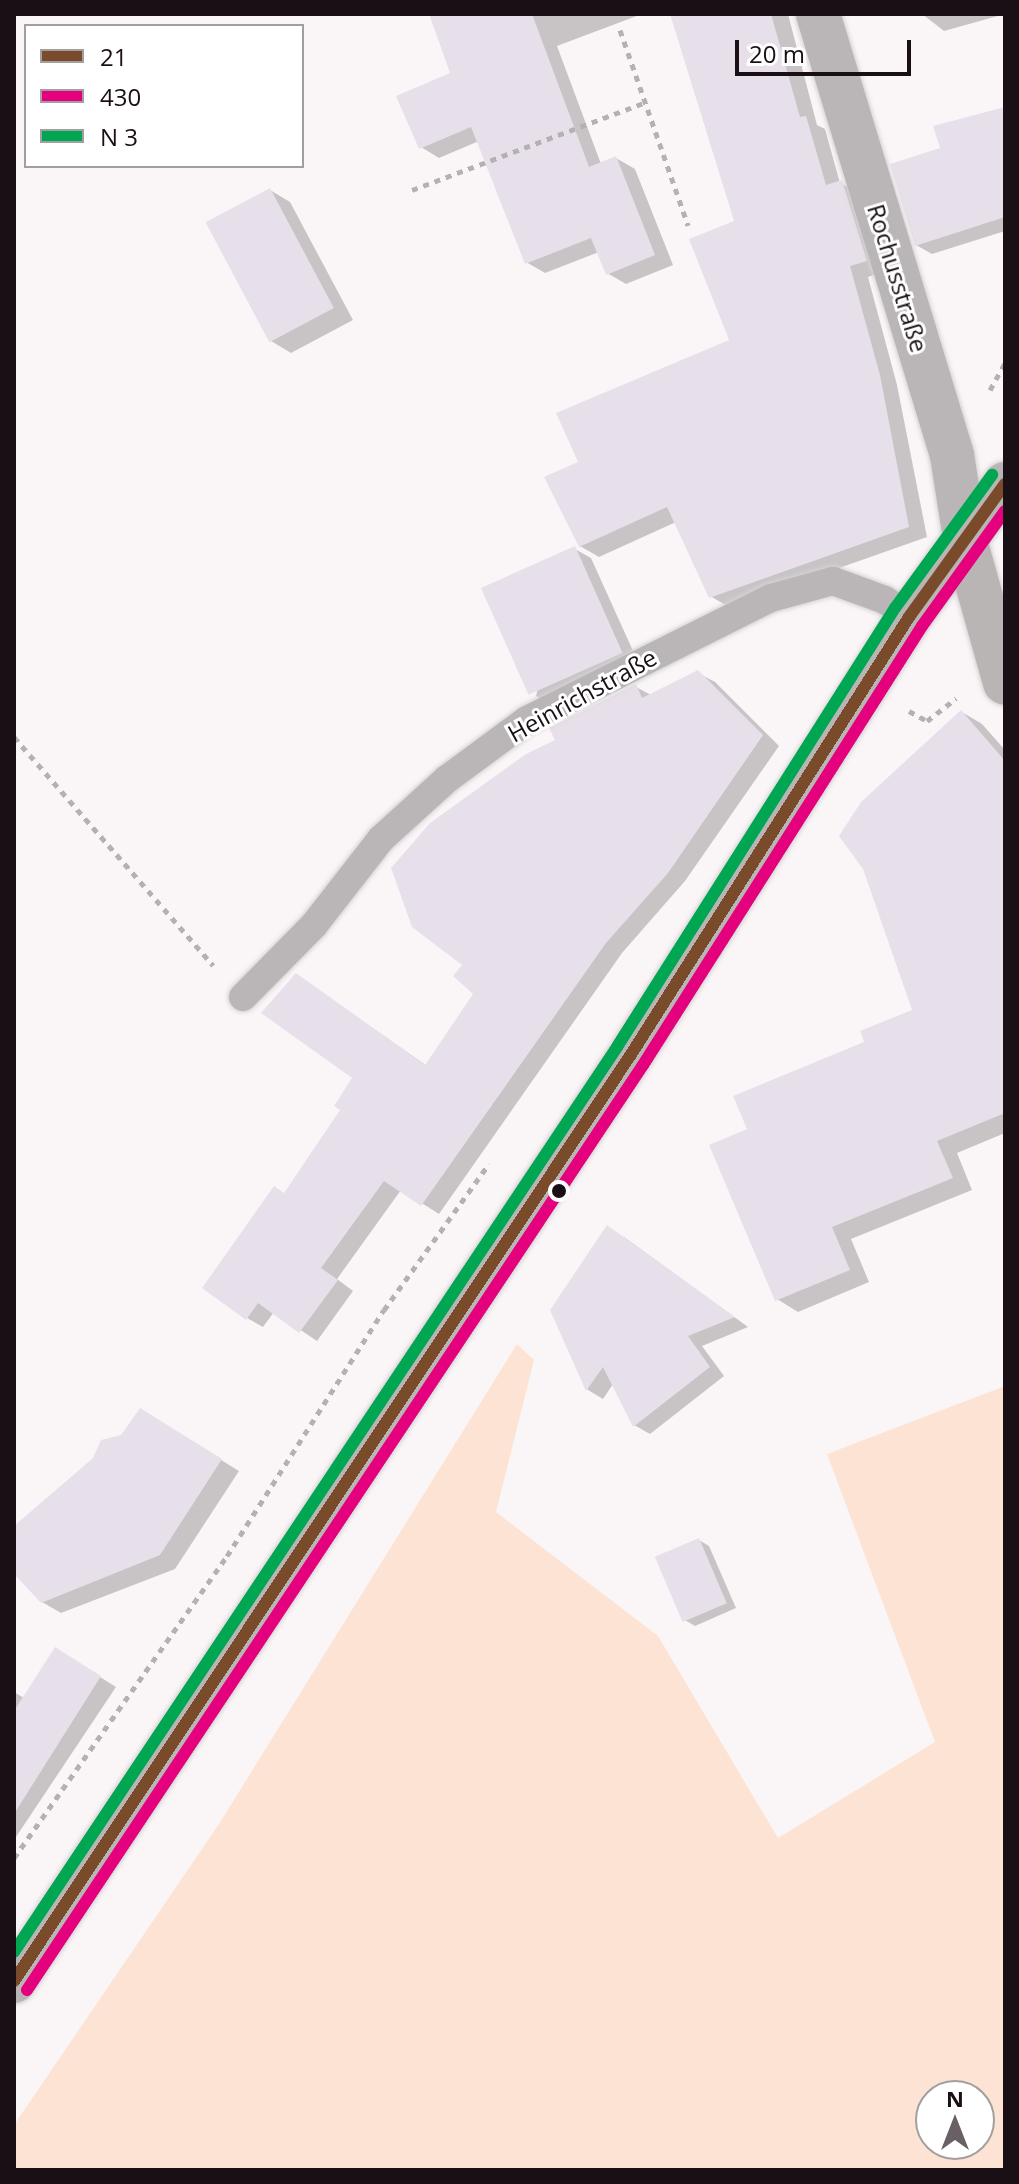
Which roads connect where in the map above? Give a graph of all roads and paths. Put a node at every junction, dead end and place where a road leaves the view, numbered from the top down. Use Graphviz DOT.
graph roads {
  1 [pos="818,14"];
  2 [pos="620,30"];
  3 [pos="644,103"];
  4 [pos="412,190"];
  5 [pos="688,225"];
  6 [pos="1005,363"];
  7 [pos="952,455"];
  8 [pos="1005,484"];
  9 [pos="966,544"];
  10 [pos="909,617"];
  11 [pos="1005,683"];
  12 [pos="14,737"];
  13 [pos="243,997"];
  14 [pos="499,1150"];
  15 [pos="14,1858"];
  16 [pos="14,1981"];
  1 -- 7 [label="street, Rochusstraße"];
  2 -- 3 [label="path"];
  3 -- 4 [label="path"];
  3 -- 5 [label="path"];
  6 -- 7 [label="path"];
  7 -- 9 [label="street, Rochusstraße"];
  8 -- 9 [label="main road"];
  9 -- 10 [label="main road"];
  9 -- 11 [label="main road"];
  10 -- 13 [label="lane, Heinrichstraße"];
  10 -- 16 [label="main road"];
  12 -- 13 [label="path"];
  14 -- 15 [label="path"];
}
